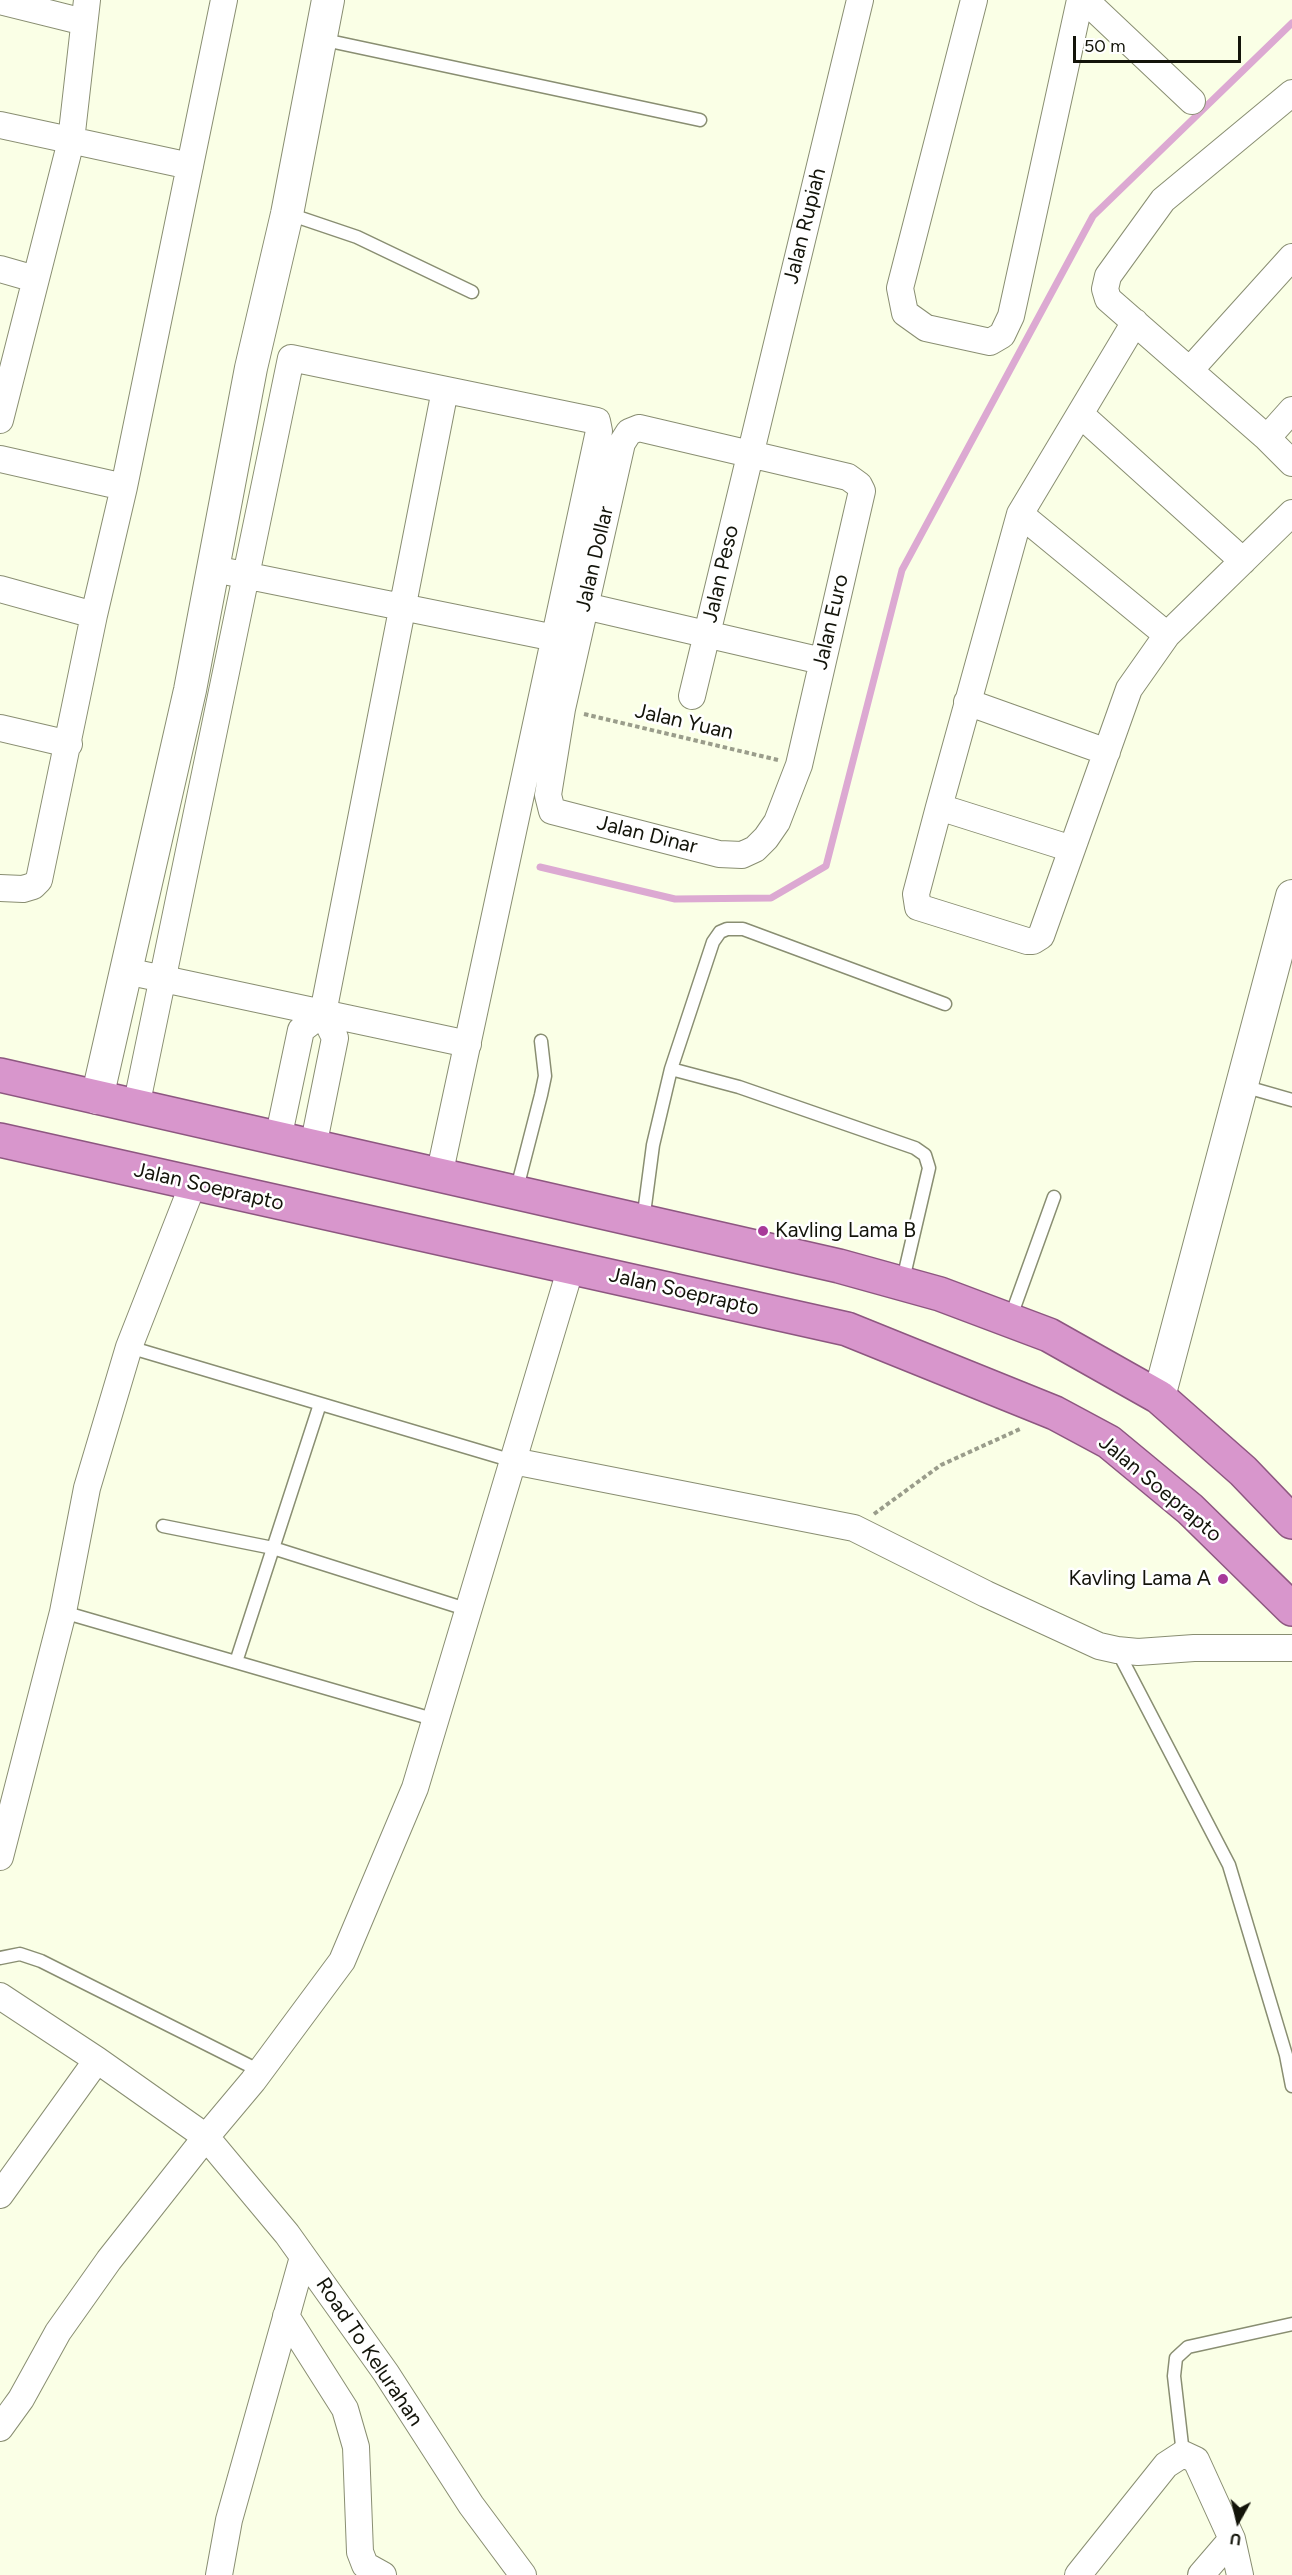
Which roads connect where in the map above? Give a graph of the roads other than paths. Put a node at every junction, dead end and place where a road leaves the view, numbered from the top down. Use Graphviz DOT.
graph roads {
  1 [pos="224,0"];
  2 [pos="328,0"];
  3 [pos="860,0"];
  4 [pos="974,0"];
  5 [pos="1080,0"];
  6 [pos="1085,0"];
  7 [pos="0,1"];
  8 [pos="86,11"];
  9 [pos="319,39"];
  10 [pos="1292,93"];
  11 [pos="1192,101"];
  12 [pos="700,120"];
  13 [pos="0,125"];
  14 [pos="71,141"];
  15 [pos="190,166"];
  16 [pos="287,214"];
  17 [pos="1292,257"];
  18 [pos="0,269"];
  19 [pos="35,279"];
  20 [pos="472,292"];
  21 [pos="1135,322"];
  22 [pos="1190,370"];
  23 [pos="445,390"];
  24 [pos="1292,410"];
  25 [pos="1080,414"];
  26 [pos="0,420"];
  27 [pos="1267,438"];
  28 [pos="750,452"];
  29 [pos="0,459"];
  30 [pos="1292,463"];
  31 [pos="124,487"];
  32 [pos="1292,513"];
  33 [pos="1020,514"];
  34 [pos="1243,561"];
  35 [pos="213,568"];
  36 [pos="246,575"];
  37 [pos="0,589"];
  38 [pos="585,606"];
  39 [pos="403,608"];
  40 [pos="94,615"];
  41 [pos="707,634"];
  42 [pos="1167,634"];
  43 [pos="555,638"];
  44 [pos="822,661"];
  45 [pos="692,696"];
  46 [pos="968,702"];
  47 [pos="0,728"];
  48 [pos="69,744"];
  49 [pos="1107,752"];
  50 [pos="939,807"];
  51 [pos="552,811"];
  52 [pos="1072,849"];
  53 [pos="742,855"];
  54 [pos="0,888"];
  55 [pos="1292,896"];
  56 [pos="126,970"];
  57 [pos="162,979"];
  58 [pos="945,1005"];
  59 [pos="323,1013"];
  60 [pos="541,1041"];
  61 [pos="468,1044"];
  62 [pos="671,1069"];
  63 [pos="0,1075"];
  64 [pos="1241,1086"];
  65 [pos="97,1098"];
  66 [pos="1292,1100"];
  67 [pos="136,1107"];
  68 [pos="278,1139"];
  69 [pos="0,1140"];
  70 [pos="313,1147"];
  71 [pos="439,1176"];
  72 [pos="193,1184"];
  73 [pos="515,1194"];
  74 [pos="1054,1197"];
  75 [pos="643,1222"];
  76 [pos="571,1267"];
  77 [pos="902,1284"];
  78 [pos="1009,1320"];
  79 [pos="129,1347"];
  80 [pos="1159,1397"];
  81 [pos="320,1404"];
  82 [pos="513,1461"];
  83 [pos="1292,1522"];
  84 [pos="163,1526"];
  85 [pos="273,1548"];
  86 [pos="1292,1609"];
  87 [pos="469,1610"];
  88 [pos="63,1612"];
  89 [pos="1292,1648"];
  90 [pos="1117,1650"];
  91 [pos="236,1662"];
  92 [pos="436,1720"];
  93 [pos="0,1857"];
  94 [pos="0,1958"];
  95 [pos="0,1996"];
  96 [pos="97,2060"];
  97 [pos="260,2071"];
  98 [pos="1292,2086"];
  99 [pos="206,2137"];
  100 [pos="0,2195"];
  101 [pos="303,2257"];
  102 [pos="286,2316"];
  103 [pos="1292,2324"];
  104 [pos="0,2428"];
  105 [pos="1183,2454"];
  106 [pos="1232,2539"];
  107 [pos="380,2574"];
  108 [pos="219,2575"];
  109 [pos="523,2575"];
  110 [pos="1078,2575"];
  111 [pos="1201,2575"];
  112 [pos="1240,2575"];
  1 -- 15 [label="street"];
  2 -- 9 [label="street"];
  3 -- 28 [label="street, Jalan Rupiah"];
  4 -- 5 [label="street"];
  6 -- 11 [label="street"];
  7 -- 8 [label="street"];
  8 -- 14 [label="street"];
  9 -- 12 [label="lane"];
  9 -- 16 [label="street"];
  10 -- 21 [label="street"];
  13 -- 14 [label="street"];
  14 -- 15 [label="street"];
  14 -- 19 [label="street"];
  15 -- 31 [label="street"];
  16 -- 20 [label="lane"];
  16 -- 35 [label="street"];
  17 -- 22 [label="street"];
  18 -- 19 [label="street"];
  19 -- 26 [label="street"];
  21 -- 22 [label="street"];
  21 -- 25 [label="street"];
  22 -- 27 [label="street"];
  23 -- 36 [label="street"];
  23 -- 39 [label="street"];
  23 -- 43 [label="street"];
  24 -- 27 [label="street"];
  25 -- 33 [label="street"];
  25 -- 34 [label="street"];
  27 -- 30 [label="street"];
  28 -- 38 [label="street, Jalan Dollar"];
  28 -- 41 [label="street, Jalan Peso"];
  28 -- 44 [label="street, Jalan Euro"];
  29 -- 31 [label="street"];
  31 -- 40 [label="street"];
  32 -- 34 [label="street"];
  33 -- 42 [label="street"];
  33 -- 46 [label="street"];
  34 -- 42 [label="street"];
  35 -- 36 [label="street"];
  35 -- 56 [label="street"];
  36 -- 39 [label="street"];
  36 -- 57 [label="street"];
  37 -- 40 [label="street"];
  38 -- 41 [label="street"];
  38 -- 51 [label="street, Jalan Dollar"];
  39 -- 43 [label="street"];
  39 -- 59 [label="street"];
  40 -- 48 [label="street"];
  41 -- 44 [label="street"];
  41 -- 45 [label="street, Jalan Peso"];
  42 -- 49 [label="street"];
  43 -- 61 [label="street"];
  44 -- 53 [label="street, Jalan Euro"];
  46 -- 49 [label="street"];
  46 -- 50 [label="street"];
  47 -- 48 [label="street"];
  48 -- 54 [label="street"];
  49 -- 52 [label="street"];
  50 -- 52 [label="street"];
  50 -- 52 [label="street"];
  51 -- 53 [label="street, Jalan Dinar"];
  55 -- 64 [label="street"];
  56 -- 57 [label="street"];
  56 -- 65 [label="street"];
  57 -- 59 [label="street"];
  57 -- 67 [label="street"];
  58 -- 62 [label="lane"];
  59 -- 61 [label="street"];
  59 -- 68 [label="street"];
  59 -- 70 [label="street"];
  60 -- 73 [label="lane"];
  61 -- 71 [label="street"];
  62 -- 75 [label="lane"];
  62 -- 77 [label="lane"];
  63 -- 65 [label="highway"];
  64 -- 66 [label="lane"];
  64 -- 80 [label="street"];
  65 -- 67 [label="highway"];
  67 -- 68 [label="highway"];
  68 -- 70 [label="highway"];
  69 -- 72 [label="highway, Jalan Soeprapto"];
  70 -- 71 [label="highway"];
  71 -- 73 [label="highway"];
  72 -- 76 [label="highway, Jalan Soeprapto"];
  72 -- 79 [label="street"];
  73 -- 75 [label="highway"];
  74 -- 78 [label="lane"];
  75 -- 77 [label="highway"];
  76 -- 82 [label="street"];
  76 -- 86 [label="highway, Jalan Soeprapto"];
  77 -- 78 [label="highway"];
  78 -- 80 [label="highway"];
  79 -- 81 [label="lane"];
  79 -- 88 [label="street"];
  80 -- 83 [label="highway"];
  81 -- 82 [label="lane"];
  81 -- 85 [label="lane"];
  82 -- 87 [label="street"];
  82 -- 90 [label="street"];
  84 -- 85 [label="lane"];
  85 -- 87 [label="lane"];
  85 -- 91 [label="lane"];
  87 -- 92 [label="street"];
  88 -- 91 [label="lane"];
  88 -- 93 [label="street"];
  89 -- 90 [label="street"];
  90 -- 98 [label="lane"];
  91 -- 92 [label="lane"];
  92 -- 97 [label="street"];
  94 -- 97 [label="lane"];
  95 -- 96 [label="street, Road To Kelurahan"];
  96 -- 99 [label="street, Road To Kelurahan"];
  96 -- 100 [label="street"];
  97 -- 99 [label="street"];
  99 -- 101 [label="street, Road To Kelurahan"];
  99 -- 104 [label="street"];
  101 -- 102 [label="street"];
  101 -- 109 [label="street, Road To Kelurahan"];
  102 -- 107 [label="street"];
  102 -- 108 [label="street"];
  103 -- 105 [label="lane"];
  105 -- 106 [label="street"];
  105 -- 110 [label="street"];
  106 -- 111 [label="street"];
  106 -- 112 [label="street"];
}
